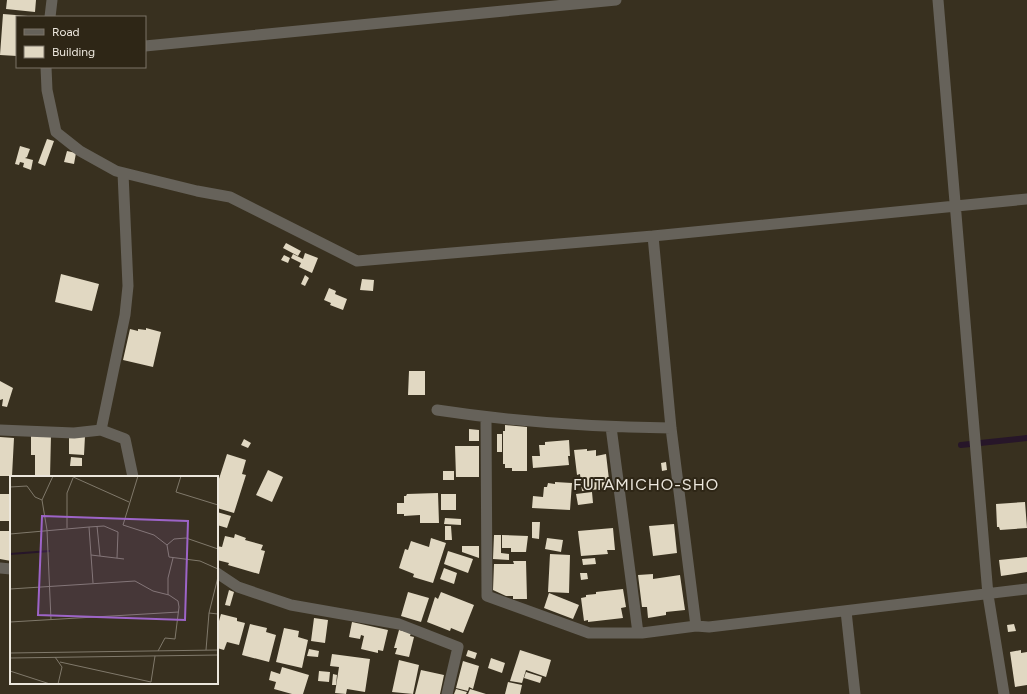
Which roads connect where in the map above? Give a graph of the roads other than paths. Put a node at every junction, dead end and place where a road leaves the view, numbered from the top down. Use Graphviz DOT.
graph roads {
  1 [pos="52,0"];
  2 [pos="616,0"];
  3 [pos="938,0"];
  4 [pos="50,16"];
  5 [pos="146,46"];
  6 [pos="46,68"];
  7 [pos="123,173"];
  8 [pos="1027,199"];
  9 [pos="956,206"];
  10 [pos="653,236"];
  11 [pos="437,410"];
  12 [pos="486,418"];
  13 [pos="611,427"];
  14 [pos="671,428"];
  15 [pos="0,430"];
  16 [pos="100,430"];
  17 [pos="133,476"];
  18 [pos="218,575"];
  19 [pos="1027,589"];
  20 [pos="988,594"];
  21 [pos="846,611"];
  22 [pos="696,626"];
  23 [pos="638,633"];
  24 [pos="447,694"];
  25 [pos="855,694"];
  26 [pos="1004,694"];
  1 -- 4 [label="street"];
  2 -- 5 [label="street"];
  3 -- 9 [label="street"];
  6 -- 7 [label="street"];
  7 -- 10 [label="street"];
  7 -- 16 [label="street"];
  8 -- 9 [label="street"];
  9 -- 10 [label="street"];
  9 -- 20 [label="street"];
  10 -- 14 [label="street"];
  11 -- 12 [label="street"];
  12 -- 13 [label="street"];
  12 -- 23 [label="street"];
  13 -- 14 [label="street"];
  13 -- 23 [label="street"];
  14 -- 22 [label="street"];
  15 -- 16 [label="street"];
  16 -- 17 [label="street"];
  18 -- 24 [label="street"];
  19 -- 20 [label="street"];
  20 -- 21 [label="street"];
  20 -- 26 [label="street"];
  21 -- 22 [label="street"];
  21 -- 25 [label="street"];
  22 -- 23 [label="street"];
}
